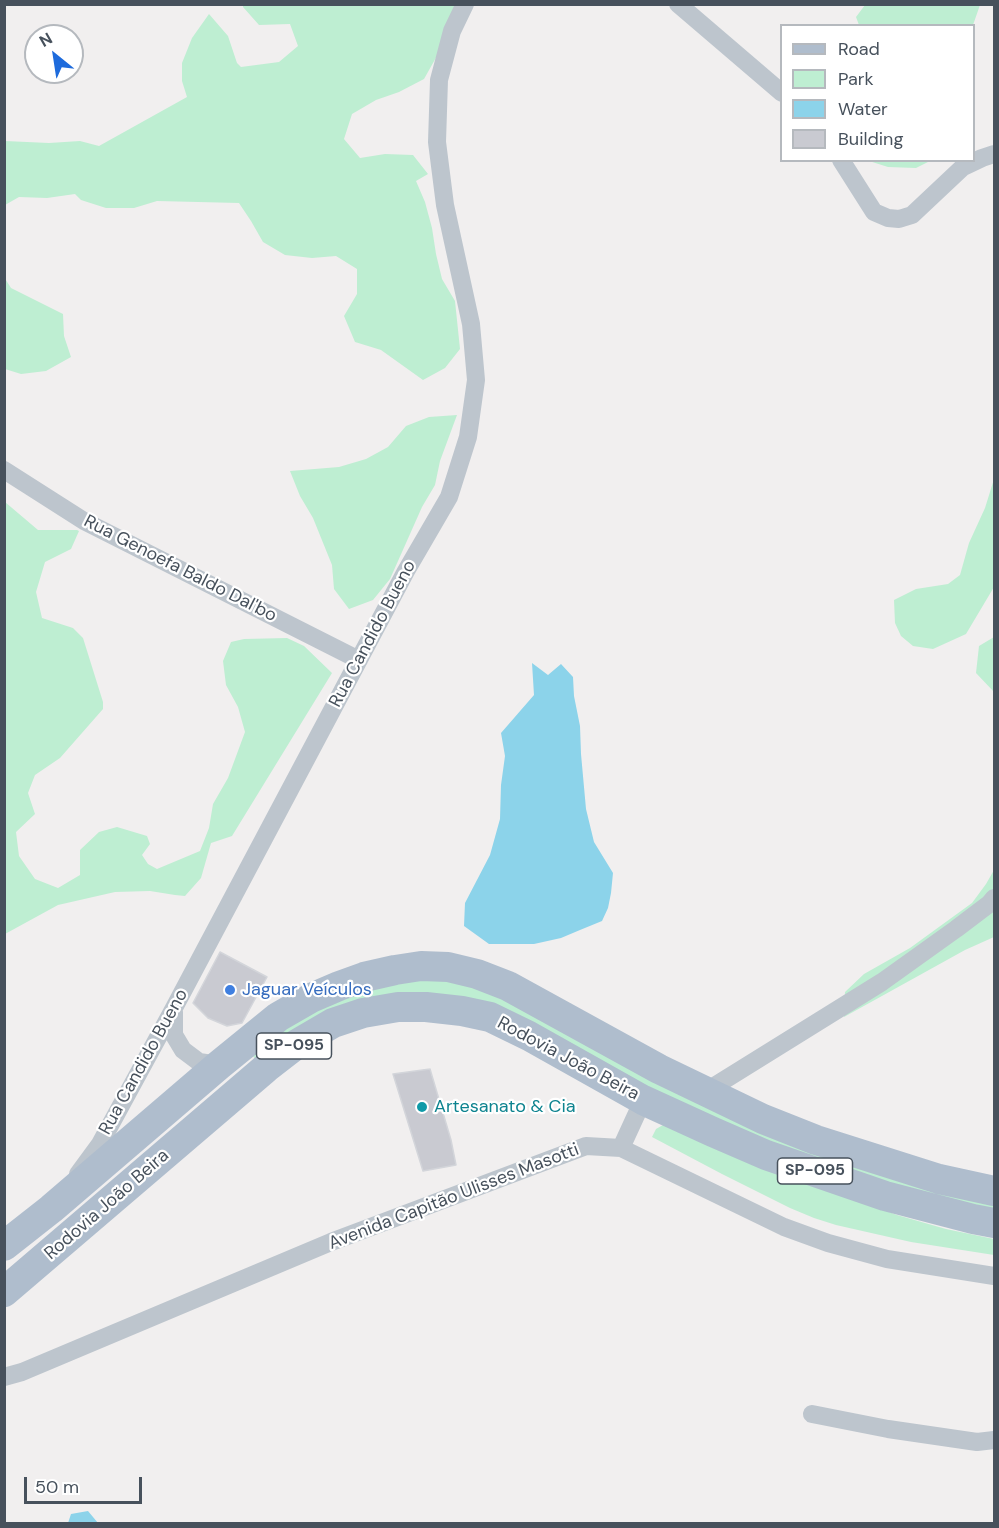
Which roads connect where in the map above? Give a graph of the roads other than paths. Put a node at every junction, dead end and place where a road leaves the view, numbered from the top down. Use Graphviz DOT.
graph roads {
  1 [pos="465,4"];
  2 [pos="678,4"];
  3 [pos="780,91"];
  4 [pos="994,154"];
  5 [pos="975,161"];
  6 [pos="842,162"];
  7 [pos="974,162"];
  8 [pos="4,470"];
  9 [pos="359,660"];
  10 [pos="994,898"];
  11 [pos="174,1008"];
  12 [pos="219,1065"];
  13 [pos="705,1092"];
  14 [pos="643,1100"];
  15 [pos="621,1148"];
  16 [pos="994,1191"];
  17 [pos="51,1209"];
  18 [pos="994,1223"];
  19 [pos="4,1246"];
  20 [pos="994,1276"];
  21 [pos="4,1292"];
  22 [pos="4,1363"];
  23 [pos="13,1375"];
  24 [pos="812,1414"];
  25 [pos="994,1440"];
  1 -- 9 [label="street, Rua Candido Bueno"];
  2 -- 3 [label="street"];
  4 -- 5 [label="street"];
  6 -- 7 [label="street"];
  8 -- 9 [label="street, Rua Genoefa Baldo Dal'bo"];
  9 -- 11 [label="street, Rua Candido Bueno"];
  10 -- 13 [label="street"];
  11 -- 12 [label="street"];
  11 -- 17 [label="street, Rua Candido Bueno"];
  12 -- 13 [label="main road, Rodovia João Beira / SP-095"];
  12 -- 17 [label="main road, Rodovia João Beira / SP-095"];
  13 -- 16 [label="main road, Rodovia João Beira / SP-095"];
  14 -- 15 [label="street"];
  14 -- 18 [label="main road, Rodovia João Beira / SP-095"];
  14 -- 21 [label="main road, Rodovia João Beira / SP-095"];
  15 -- 20 [label="street, Avenida Capitão Ulisses Masotti"];
  15 -- 23 [label="street, Avenida Capitão Ulisses Masotti"];
  17 -- 19 [label="main road, Rodovia João Beira / SP-095"];
  22 -- 23 [label="street, Avenida Capitão Ulisses Masotti"];
  24 -- 25 [label="street"];
}
